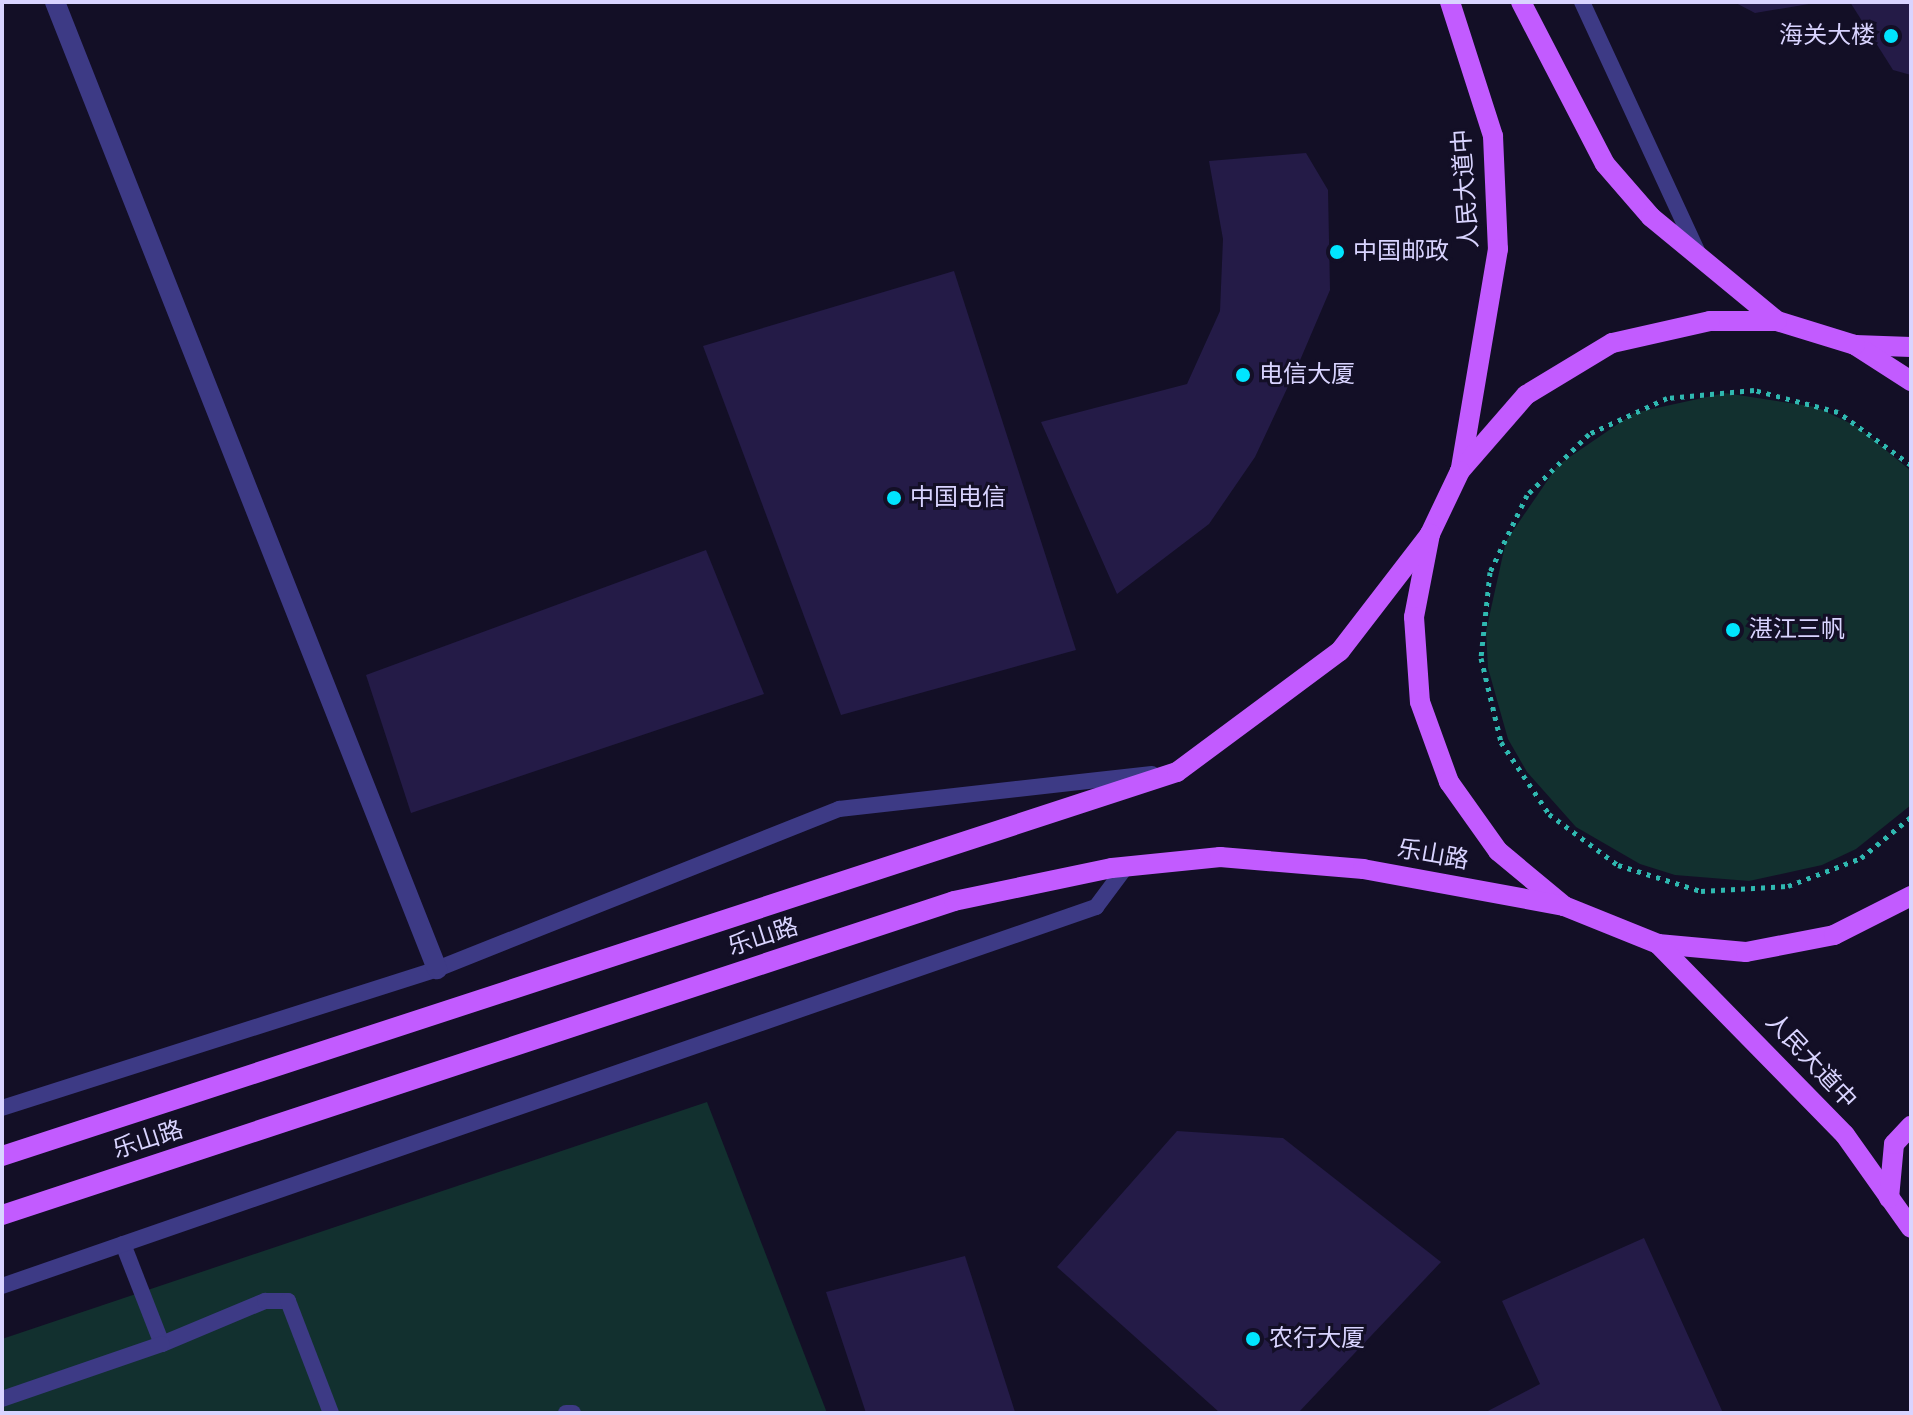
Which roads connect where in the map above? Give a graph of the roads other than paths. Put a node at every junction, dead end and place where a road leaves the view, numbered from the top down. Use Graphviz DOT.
graph roads {
  1 [pos="55,2"];
  2 [pos="1450,2"];
  3 [pos="1521,2"];
  4 [pos="1582,2"];
  5 [pos="1698,253"];
  6 [pos="1777,321"];
  7 [pos="1855,345"];
  8 [pos="1911,347"];
  9 [pos="1911,381"];
  10 [pos="1460,471"];
  11 [pos="1430,534"];
  12 [pos="1177,772"];
  13 [pos="1125,868"];
  14 [pos="1911,896"];
  15 [pos="1564,906"];
  16 [pos="1658,944"];
  17 [pos="437,969"];
  18 [pos="2,1108"];
  19 [pos="1911,1126"];
  20 [pos="2,1156"];
  21 [pos="1889,1198"];
  22 [pos="2,1215"];
  23 [pos="1911,1228"];
  24 [pos="123,1244"];
  25 [pos="2,1286"];
  26 [pos="162,1344"];
  27 [pos="2,1399"];
  28 [pos="331,1413"];
  29 [pos="566,1413"];
  30 [pos="573,1413"];
  1 -- 17 [label="street"];
  2 -- 10 [label="main road, 人民大道中"];
  3 -- 5 [label="main road"];
  4 -- 5 [label="lane"];
  5 -- 6 [label="main road"];
  6 -- 7 [label="main road"];
  6 -- 10 [label="main road"];
  7 -- 8 [label="main road"];
  7 -- 9 [label="main road"];
  10 -- 11 [label="main road"];
  11 -- 12 [label="main road, 乐山路"];
  11 -- 15 [label="main road"];
  12 -- 17 [label="lane"];
  12 -- 20 [label="main road, 乐山路"];
  13 -- 15 [label="main road, 乐山路"];
  13 -- 22 [label="main road, 乐山路"];
  13 -- 24 [label="lane"];
  14 -- 16 [label="main road"];
  15 -- 16 [label="main road"];
  16 -- 21 [label="main road, 人民大道中"];
  17 -- 18 [label="lane"];
  19 -- 21 [label="main road"];
  21 -- 23 [label="main road, 人民大道中"];
  24 -- 25 [label="lane"];
  24 -- 26 [label="lane"];
  26 -- 27 [label="lane"];
  26 -- 28 [label="lane"];
  29 -- 30 [label="lane"];
}
